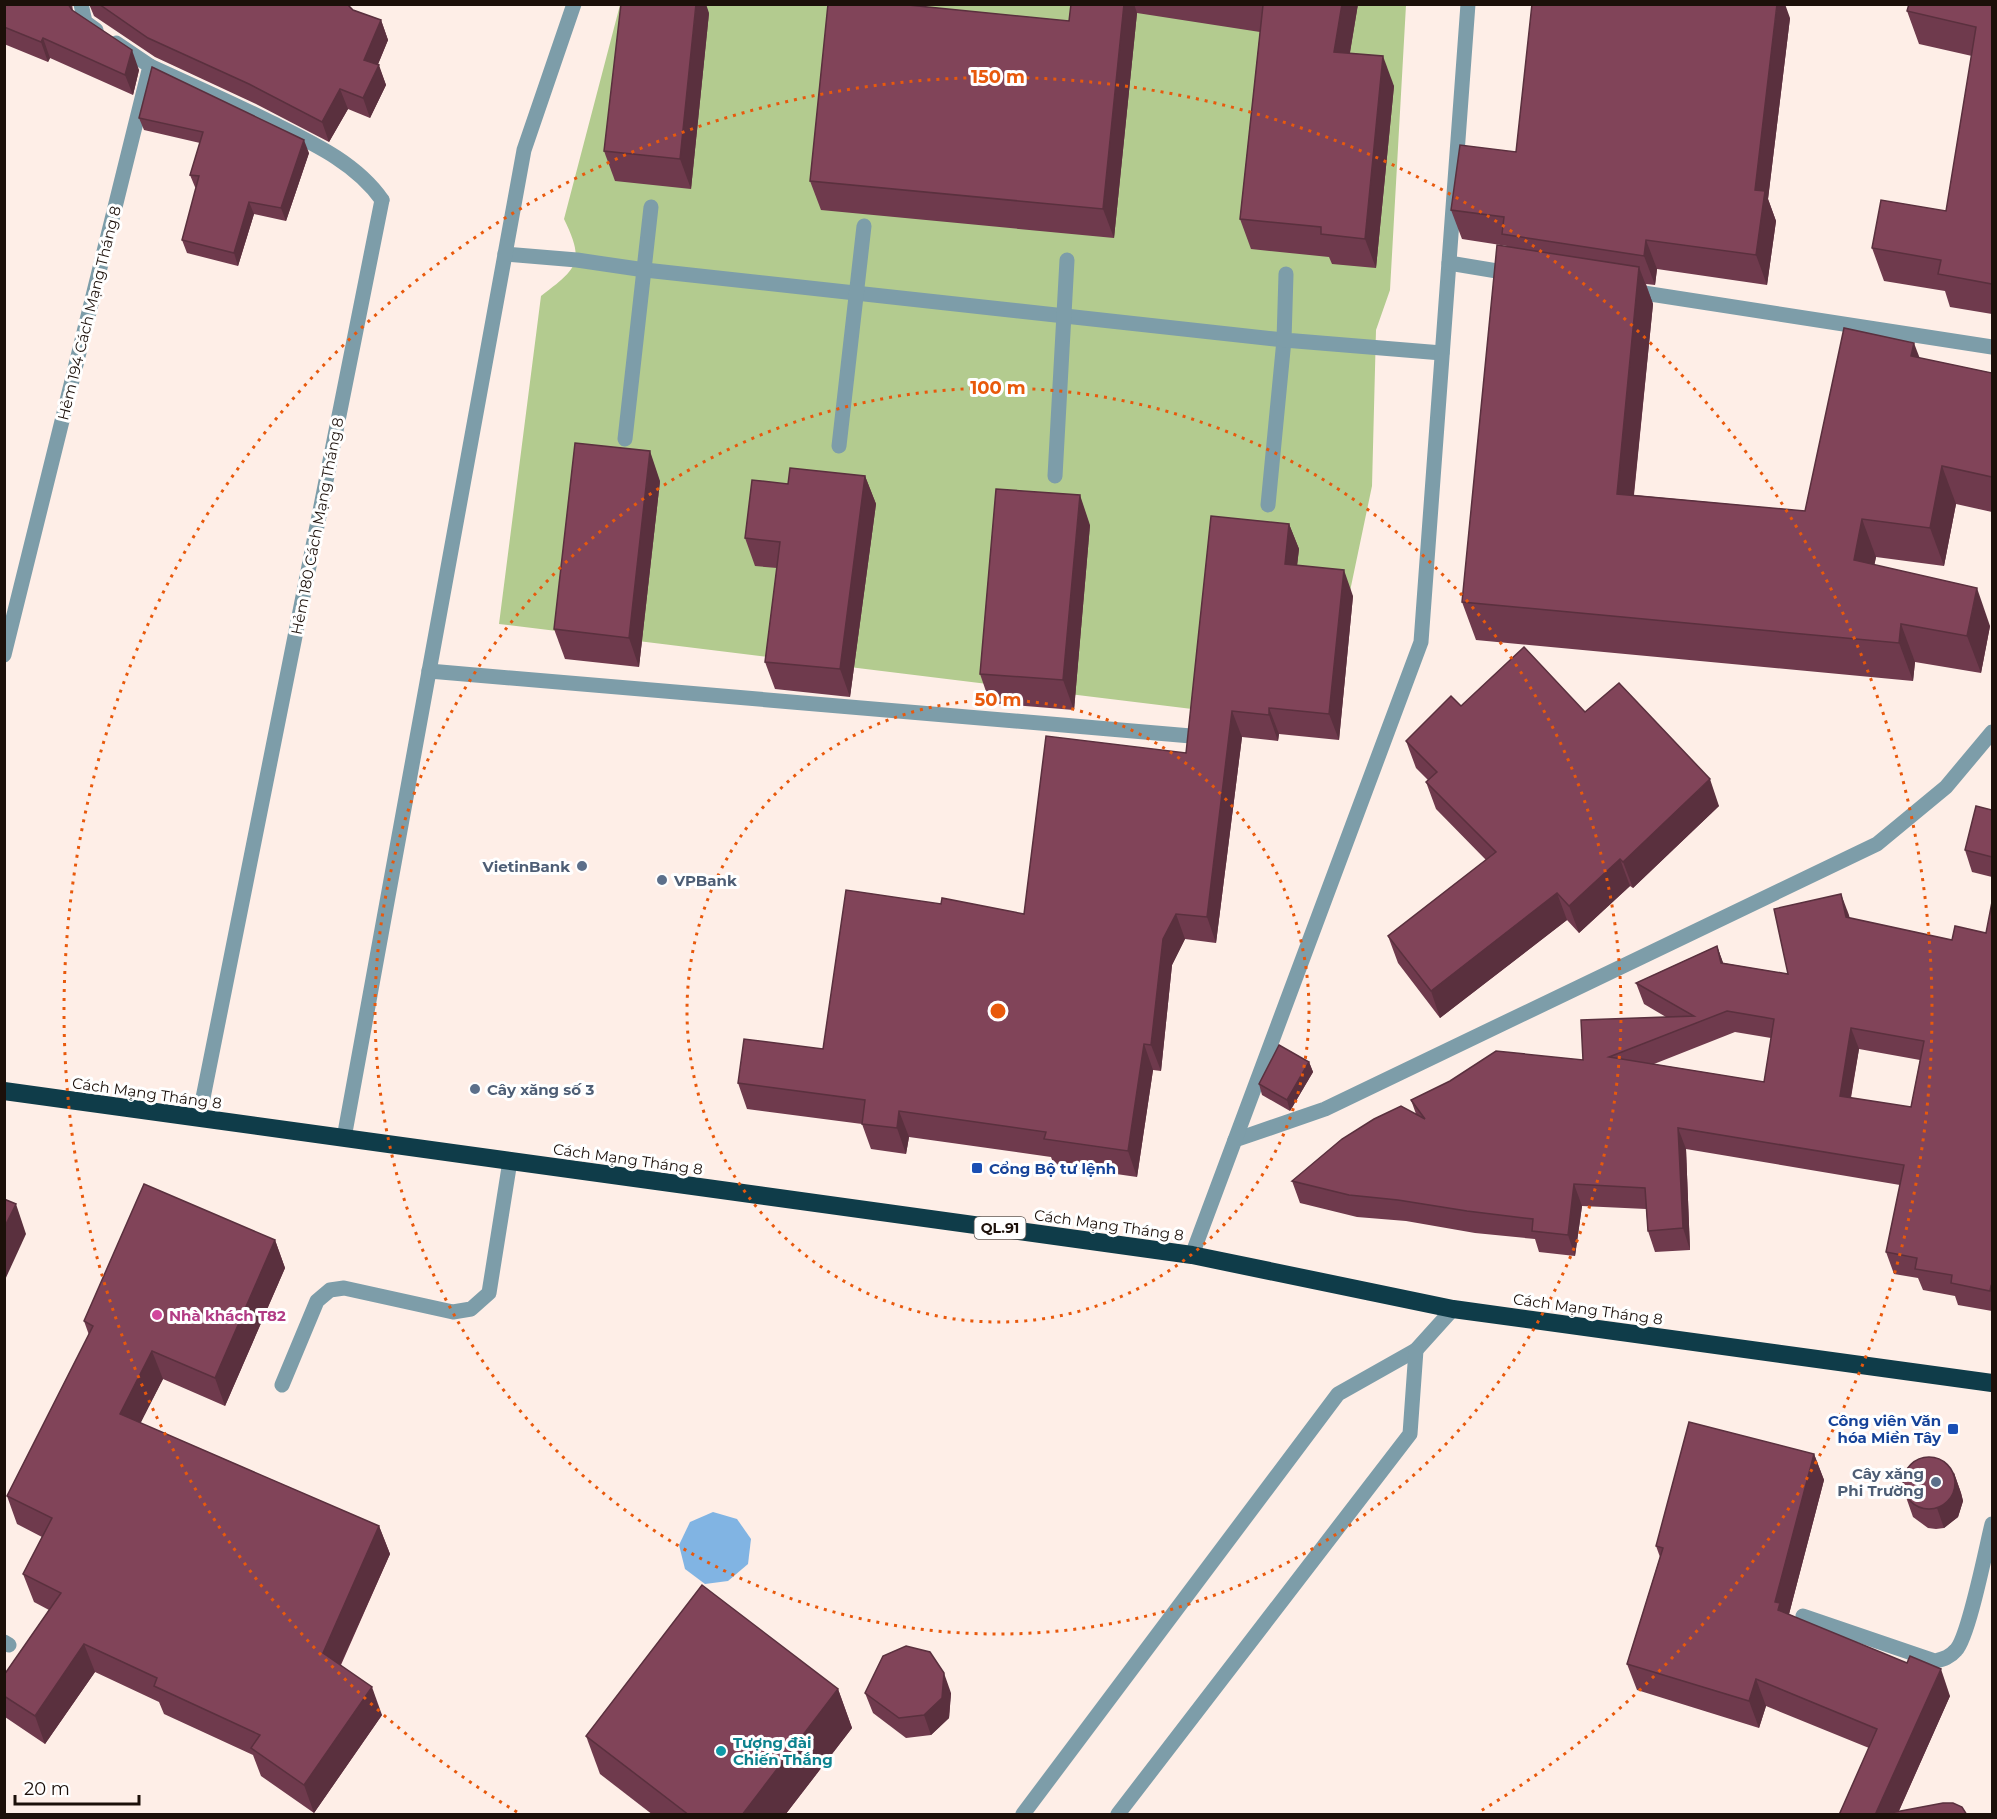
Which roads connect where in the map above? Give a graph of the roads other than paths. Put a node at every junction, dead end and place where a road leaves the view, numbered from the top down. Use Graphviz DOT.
graph roads {
  1 [pos="81,4"];
  2 [pos="574,4"];
  3 [pos="1468,4"];
  4 [pos="150,66"];
  5 [pos="651,207"];
  6 [pos="864,226"];
  7 [pos="505,254"];
  8 [pos="1067,260"];
  9 [pos="1449,263"];
  10 [pos="645,270"];
  11 [pos="1286,274"];
  12 [pos="1532,276"];
  13 [pos="1614,289"];
  14 [pos="856,293"];
  15 [pos="1065,316"];
  16 [pos="1284,340"];
  17 [pos="1992,347"];
  18 [pos="1442,353"];
  19 [pos="626,439"];
  20 [pos="839,446"];
  21 [pos="1055,476"];
  22 [pos="1268,505"];
  23 [pos="4,655"];
  24 [pos="429,671"];
  25 [pos="1992,732"];
  26 [pos="1191,736"];
  27 [pos="4,1091"];
  28 [pos="199,1118"];
  29 [pos="344,1138"];
  30 [pos="1235,1140"];
  31 [pos="510,1161"];
  32 [pos="1192,1255"];
  33 [pos="1453,1309"];
  34 [pos="1416,1350"];
  35 [pos="1992,1383"];
  36 [pos="282,1385"];
  37 [pos="1992,1524"];
  38 [pos="1803,1616"];
  39 [pos="1023,1815"];
  40 [pos="1118,1815"];
  1 -- 4 [label="street"];
  2 -- 7 [label="street"];
  3 -- 9 [label="street"];
  4 -- 23 [label="street, Hẻm 194 Cách Mạng Tháng 8"];
  4 -- 28 [label="street, Hẻm 180 Cách Mạng Tháng 8"];
  5 -- 10 [label="street"];
  6 -- 14 [label="street"];
  7 -- 10 [label="street"];
  7 -- 24 [label="street"];
  8 -- 15 [label="street"];
  9 -- 12 [label="street"];
  9 -- 18 [label="street"];
  10 -- 14 [label="street"];
  10 -- 19 [label="street"];
  11 -- 16 [label="street"];
  13 -- 17 [label="street"];
  14 -- 15 [label="street"];
  14 -- 20 [label="street"];
  15 -- 16 [label="street"];
  15 -- 21 [label="street"];
  16 -- 18 [label="street"];
  16 -- 22 [label="street"];
  18 -- 30 [label="street"];
  24 -- 26 [label="street"];
  24 -- 29 [label="street"];
  25 -- 30 [label="street"];
  27 -- 28 [label="highway, Cách Mạng Tháng 8 / QL.91"];
  28 -- 29 [label="highway, Cách Mạng Tháng 8 / QL.91"];
  29 -- 31 [label="highway, Cách Mạng Tháng 8 / QL.91"];
  30 -- 32 [label="street"];
  31 -- 32 [label="highway, Cách Mạng Tháng 8 / QL.91"];
  31 -- 36 [label="street"];
  32 -- 33 [label="highway, Cách Mạng Tháng 8 / QL.91"];
  33 -- 34 [label="street"];
  33 -- 35 [label="highway, Cách Mạng Tháng 8 / QL.91"];
  34 -- 39 [label="street"];
  34 -- 40 [label="street"];
  37 -- 38 [label="street"];
}
